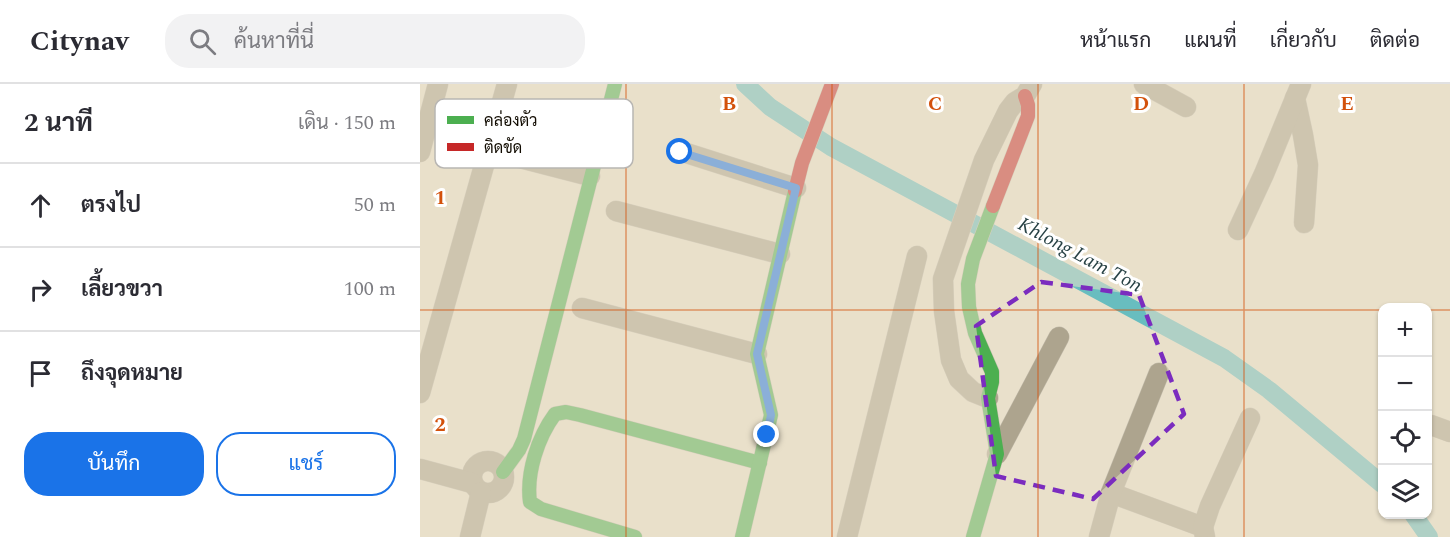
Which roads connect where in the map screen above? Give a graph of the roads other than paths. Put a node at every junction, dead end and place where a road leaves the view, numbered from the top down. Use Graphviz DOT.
graph roads {
  1 [pos="438,84"];
  2 [pos="507,84"];
  3 [pos="615,84"];
  4 [pos="832,84"];
  5 [pos="1144,84"];
  6 [pos="1029,90"];
  7 [pos="1298,91"];
  8 [pos="503,99"];
  9 [pos="611,99"];
  10 [pos="1186,107"];
  11 [pos="680,152"];
  12 [pos="420,153"];
  13 [pos="984,160"];
  14 [pos="484,168"];
  15 [pos="559,168"];
  16 [pos="592,168"];
  17 [pos="1008,170"];
  18 [pos="590,176"];
  19 [pos="796,188"];
  20 [pos="615,211"];
  21 [pos="1304,223"];
  22 [pos="1238,230"];
  23 [pos="780,254"];
  24 [pos="917,256"];
  25 [pos="969,306"];
  26 [pos="582,308"];
  27 [pos="944,310"];
  28 [pos="1059,337"];
  29 [pos="757,354"];
  30 [pos="1159,373"];
  31 [pos="420,393"];
  32 [pos="988,398"];
  33 [pos="1250,418"];
  34 [pos="1432,425"];
  35 [pos="1450,432"];
  36 [pos="997,454"];
  37 [pos="760,463"];
  38 [pos="420,469"];
  39 [pos="503,472"];
  40 [pos="476,488"];
  41 [pos="1111,493"];
  42 [pos="1204,532"];
  43 [pos="470,537"];
  44 [pos="635,537"];
  45 [pos="742,537"];
  46 [pos="847,537"];
  47 [pos="973,537"];
  48 [pos="1099,537"];
  1 -- 12 [label="street"];
  2 -- 8 [label="street"];
  3 -- 9 [label="street"];
  4 -- 19 [label="street"];
  5 -- 10 [label="street"];
  6 -- 13 [label="street"];
  6 -- 17 [label="street"];
  7 -- 21 [label="street"];
  7 -- 22 [label="street"];
  11 -- 19 [label="street"];
  13 -- 17 [label="street"];
  13 -- 27 [label="street"];
  14 -- 31 [label="street"];
  15 -- 18 [label="street"];
  16 -- 18 [label="street"];
  17 -- 25 [label="street"];
  18 -- 39 [label="street"];
  19 -- 23 [label="street"];
  20 -- 23 [label="street"];
  23 -- 29 [label="street"];
  24 -- 46 [label="street"];
  25 -- 27 [label="street"];
  25 -- 32 [label="street"];
  26 -- 29 [label="street"];
  27 -- 32 [label="street"];
  28 -- 36 [label="street"];
  29 -- 37 [label="street"];
  30 -- 41 [label="street"];
  32 -- 36 [label="street"];
  33 -- 42 [label="street"];
  34 -- 35 [label="street"];
  36 -- 47 [label="street"];
  37 -- 44 [label="street"];
  37 -- 45 [label="street"];
  38 -- 40 [label="street"];
  39 -- 40 [label="street"];
  39 -- 40 [label="street"];
  40 -- 43 [label="street"];
  41 -- 42 [label="street"];
  41 -- 48 [label="street"];
}
